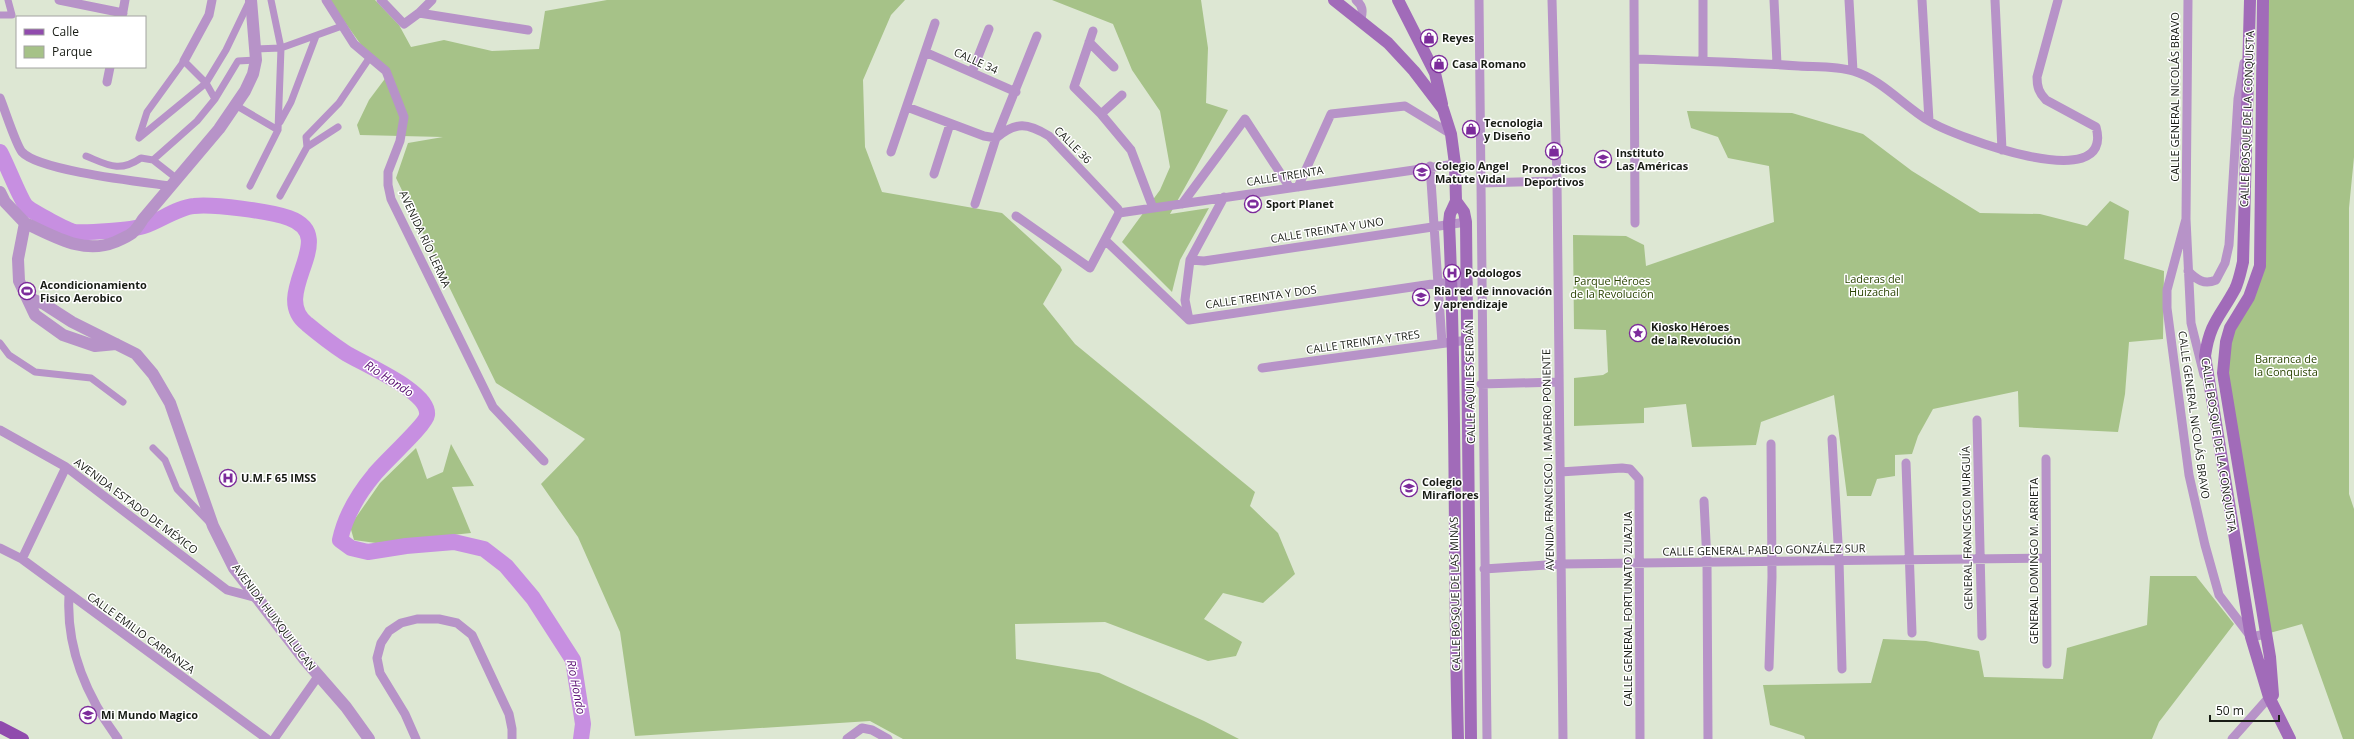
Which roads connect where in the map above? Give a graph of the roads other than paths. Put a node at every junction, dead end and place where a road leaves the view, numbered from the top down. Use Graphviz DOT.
graph roads {
  1 [pos="8,0"];
  2 [pos="59,0"];
  3 [pos="125,0"];
  4 [pos="212,0"];
  5 [pos="251,0"];
  6 [pos="271,0"];
  7 [pos="326,0"];
  8 [pos="381,0"];
  9 [pos="432,0"];
  10 [pos="1334,0"];
  11 [pos="1356,0"];
  12 [pos="1398,0"];
  13 [pos="1478,0"];
  14 [pos="1552,0"];
  15 [pos="1634,0"];
  16 [pos="1703,0"];
  17 [pos="1774,0"];
  18 [pos="1848,0"];
  19 [pos="1922,0"];
  20 [pos="1995,0"];
  21 [pos="2058,0"];
  22 [pos="2188,0"];
  23 [pos="2250,0"];
  24 [pos="2263,0"];
  25 [pos="419,13"];
  26 [pos="0,15"];
  27 [pos="122,15"];
  28 [pos="1361,19"];
  29 [pos="935,23"];
  30 [pos="342,26"];
  31 [pos="989,29"];
  32 [pos="528,30"];
  33 [pos="1093,31"];
  34 [pos="2250,34"];
  35 [pos="316,36"];
  36 [pos="1037,36"];
  37 [pos="1089,42"];
  38 [pos="281,48"];
  39 [pos="926,52"];
  40 [pos="255,55"];
  41 [pos="370,57"];
  42 [pos="1636,59"];
  43 [pos="184,61"];
  44 [pos="1703,61"];
  45 [pos="1777,64"];
  46 [pos="1114,66"];
  47 [pos="110,68"];
  48 [pos="1853,71"];
  49 [pos="972,72"];
  50 [pos="107,82"];
  51 [pos="206,83"];
  52 [pos="1016,92"];
  53 [pos="1122,94"];
  54 [pos="0,98"];
  55 [pos="215,99"];
  56 [pos="237,106"];
  57 [pos="907,106"];
  58 [pos="1443,109"];
  59 [pos="1101,114"];
  60 [pos="1929,121"];
  61 [pos="950,124"];
  62 [pos="278,127"];
  63 [pos="338,127"];
  64 [pos="1451,134"];
  65 [pos="996,138"];
  66 [pos="307,147"];
  67 [pos="2002,150"];
  68 [pos="891,152"];
  69 [pos="86,156"];
  70 [pos="153,160"];
  71 [pos="1455,164"];
  72 [pos="1430,166"];
  73 [pos="934,174"];
  74 [pos="1556,181"];
  75 [pos="174,182"];
  76 [pos="1481,183"];
  77 [pos="250,186"];
  78 [pos="1294,187"];
  79 [pos="280,196"];
  80 [pos="1224,197"];
  81 [pos="2,199"];
  82 [pos="1456,201"];
  83 [pos="975,204"];
  84 [pos="1182,204"];
  85 [pos="1153,208"];
  86 [pos="1119,213"];
  87 [pos="1016,216"];
  88 [pos="2186,218"];
  89 [pos="1466,222"];
  90 [pos="25,223"];
  91 [pos="1449,223"];
  92 [pos="1635,223"];
  93 [pos="1435,226"];
  94 [pos="1105,240"];
  95 [pos="1190,260"];
  96 [pos="2188,271"];
  97 [pos="1452,282"];
  98 [pos="1439,283"];
  99 [pos="1468,283"];
  100 [pos="1189,320"];
  101 [pos="1468,340"];
  102 [pos="1448,342"];
  103 [pos="0,343"];
  104 [pos="1262,368"];
  105 [pos="1558,382"];
  106 [pos="1481,384"];
  107 [pos="2211,397"];
  108 [pos="123,402"];
  109 [pos="1977,420"];
  110 [pos="0,430"];
  111 [pos="1832,439"];
  112 [pos="1770,444"];
  113 [pos="153,448"];
  114 [pos="2046,458"];
  115 [pos="544,461"];
  116 [pos="1906,463"];
  117 [pos="66,467"];
  118 [pos="1560,472"];
  119 [pos="1704,501"];
  120 [pos="213,526"];
  121 [pos="2250,538"];
  122 [pos="2234,541"];
  123 [pos="0,548"];
  124 [pos="2045,558"];
  125 [pos="22,559"];
  126 [pos="1839,560"];
  127 [pos="1910,560"];
  128 [pos="1980,560"];
  129 [pos="1772,561"];
  130 [pos="1707,562"];
  131 [pos="1561,564"];
  132 [pos="1640,564"];
  133 [pos="1484,569"];
  134 [pos="69,596"];
  135 [pos="257,598"];
  136 [pos="1912,633"];
  137 [pos="2266,634"];
  138 [pos="1982,636"];
  139 [pos="2251,637"];
  140 [pos="2047,664"];
  141 [pos="1769,667"];
  142 [pos="1842,669"];
  143 [pos="319,675"];
  144 [pos="2272,697"];
  145 [pos="0,727"];
  146 [pos="23,739"];
  147 [pos="118,739"];
  148 [pos="267,739"];
  149 [pos="274,739"];
  150 [pos="369,739"];
  151 [pos="416,739"];
  152 [pos="512,739"];
  153 [pos="846,739"];
  154 [pos="888,739"];
  155 [pos="1458,739"];
  156 [pos="1472,739"];
  157 [pos="1487,739"];
  158 [pos="1563,739"];
  159 [pos="1640,739"];
  160 [pos="1708,739"];
  161 [pos="2232,739"];
  162 [pos="2290,739"];
  1 -- 26 [label="street"];
  2 -- 27 [label="street"];
  3 -- 27 [label="street"];
  4 -- 43 [label="street"];
  5 -- 40 [label="street"];
  5 -- 51 [label="street"];
  6 -- 38 [label="street"];
  7 -- 30 [label="street, AVENIDA RÍO LERMA"];
  8 -- 25 [label="street"];
  9 -- 25 [label="street"];
  10 -- 28 [label="main road"];
  11 -- 28 [label="street"];
  12 -- 58 [label="main road"];
  13 -- 76 [label="street, CALLE AQUILES SERDÁN"];
  14 -- 74 [label="street, AVENIDA FRANCISCO I. MADERO PONIENTE"];
  15 -- 42 [label="street"];
  16 -- 44 [label="street"];
  17 -- 45 [label="street"];
  18 -- 48 [label="street"];
  19 -- 60 [label="street"];
  20 -- 67 [label="street"];
  21 -- 67 [label="street"];
  22 -- 88 [label="street, CALLE GENERAL NICOLÁS BRAVO"];
  23 -- 34 [label="main road, CALLE BOSQUE DE LA CONQUISTA"];
  24 -- 121 [label="main road, CALLE BOSQUE DE LA CONQUISTA"];
  25 -- 32 [label="street"];
  28 -- 58 [label="main road"];
  29 -- 39 [label="street"];
  30 -- 35 [label="street"];
  30 -- 41 [label="street, AVENIDA RÍO LERMA"];
  31 -- 49 [label="street"];
  33 -- 37 [label="street"];
  34 -- 96 [label="street"];
  34 -- 107 [label="main road, CALLE BOSQUE DE LA CONQUISTA"];
  35 -- 38 [label="street"];
  35 -- 62 [label="street"];
  36 -- 52 [label="street"];
  37 -- 46 [label="street"];
  37 -- 59 [label="street"];
  38 -- 40 [label="street"];
  38 -- 62 [label="street"];
  39 -- 49 [label="street, CALLE 34"];
  39 -- 57 [label="street"];
  40 -- 55 [label="street"];
  40 -- 56 [label="street"];
  41 -- 66 [label="street"];
  41 -- 115 [label="street, AVENIDA RÍO LERMA"];
  42 -- 44 [label="street"];
  42 -- 92 [label="street"];
  43 -- 51 [label="street"];
  43 -- 51 [label="street"];
  44 -- 45 [label="street"];
  45 -- 48 [label="street"];
  47 -- 50 [label="street"];
  48 -- 60 [label="street"];
  49 -- 52 [label="street, CALLE 34"];
  51 -- 55 [label="street"];
  52 -- 65 [label="street"];
  53 -- 59 [label="street"];
  54 -- 75 [label="street"];
  55 -- 70 [label="street"];
  56 -- 62 [label="street"];
  56 -- 75 [label="street"];
  57 -- 61 [label="street"];
  57 -- 68 [label="street"];
  58 -- 64 [label="main road"];
  59 -- 85 [label="street"];
  60 -- 67 [label="street"];
  61 -- 65 [label="street"];
  61 -- 73 [label="street"];
  62 -- 77 [label="street"];
  63 -- 66 [label="street"];
  64 -- 71 [label="main road"];
  64 -- 78 [label="street"];
  65 -- 83 [label="street"];
  65 -- 86 [label="street, CALLE 36"];
  66 -- 79 [label="street"];
  69 -- 70 [label="street"];
  70 -- 75 [label="street"];
  71 -- 72 [label="street, CALLE TREINTA"];
  71 -- 82 [label="main road"];
  72 -- 78 [label="street, CALLE TREINTA"];
  72 -- 93 [label="street"];
  74 -- 76 [label="street"];
  74 -- 105 [label="street, AVENIDA FRANCISCO I. MADERO PONIENTE"];
  75 -- 90 [label="street"];
  76 -- 106 [label="street, CALLE AQUILES SERDÁN"];
  78 -- 80 [label="street, CALLE TREINTA"];
  78 -- 84 [label="street"];
  80 -- 84 [label="street, CALLE TREINTA"];
  80 -- 95 [label="street"];
  81 -- 90 [label="street"];
  82 -- 89 [label="main road, CALLE BOSQUE DE LAS MINAS"];
  82 -- 91 [label="main road, CALLE BOSQUE DE LAS MINAS"];
  84 -- 85 [label="street, CALLE TREINTA"];
  85 -- 86 [label="street, CALLE TREINTA"];
  86 -- 94 [label="street"];
  87 -- 94 [label="street"];
  88 -- 96 [label="street, CALLE GENERAL NICOLÁS BRAVO"];
  88 -- 139 [label="street, CALLE GENERAL NICOLÁS BRAVO"];
  89 -- 91 [label="street, CALLE TREINTA Y UNO"];
  89 -- 99 [label="main road, CALLE BOSQUE DE LAS MINAS"];
  90 -- 120 [label="street, AVENIDA HUIXQUILUCAN"];
  91 -- 93 [label="street, CALLE TREINTA Y UNO"];
  91 -- 97 [label="main road, CALLE BOSQUE DE LAS MINAS"];
  93 -- 95 [label="street, CALLE TREINTA Y UNO"];
  93 -- 98 [label="street"];
  94 -- 100 [label="street"];
  95 -- 100 [label="street"];
  96 -- 107 [label="street, CALLE GENERAL NICOLÁS BRAVO"];
  97 -- 98 [label="street, CALLE TREINTA Y DOS"];
  97 -- 99 [label="street, CALLE TREINTA Y DOS"];
  97 -- 102 [label="main road, CALLE BOSQUE DE LAS MINAS"];
  98 -- 100 [label="street, CALLE TREINTA Y DOS"];
  98 -- 102 [label="street"];
  99 -- 101 [label="main road, CALLE BOSQUE DE LAS MINAS"];
  101 -- 102 [label="street, CALLE TREINTA Y TRES"];
  101 -- 156 [label="main road, CALLE BOSQUE DE LAS MINAS"];
  102 -- 104 [label="street, CALLE TREINTA Y TRES"];
  102 -- 155 [label="main road, CALLE BOSQUE DE LAS MINAS"];
  103 -- 108 [label="street"];
  105 -- 106 [label="street"];
  105 -- 118 [label="street, AVENIDA FRANCISCO I. MADERO PONIENTE"];
  106 -- 133 [label="street, CALLE AQUILES SERDÁN"];
  107 -- 122 [label="main road, CALLE BOSQUE DE LA CONQUISTA"];
  109 -- 128 [label="street, GENERAL FRANCISCO MURGUÍA"];
  110 -- 117 [label="street, AVENIDA ESTADO DE MÉXICO"];
  111 -- 126 [label="street"];
  112 -- 129 [label="street"];
  113 -- 120 [label="street"];
  114 -- 124 [label="street, GENERAL DOMINGO M. ARRIETA"];
  116 -- 127 [label="street"];
  117 -- 125 [label="street"];
  117 -- 135 [label="street, AVENIDA ESTADO DE MÉXICO"];
  118 -- 131 [label="street, AVENIDA FRANCISCO I. MADERO PONIENTE"];
  118 -- 132 [label="street, CALLE GENERAL FORTUNATO ZUAZUA"];
  119 -- 130 [label="street"];
  120 -- 135 [label="street, AVENIDA HUIXQUILUCAN"];
  121 -- 122 [label="main road"];
  121 -- 137 [label="main road, CALLE BOSQUE DE LA CONQUISTA"];
  122 -- 139 [label="main road, CALLE BOSQUE DE LA CONQUISTA"];
  123 -- 125 [label="street, CALLE EMILIO CARRANZA"];
  124 -- 128 [label="street, CALLE GENERAL PABLO GONZÁLEZ SUR"];
  124 -- 140 [label="street, GENERAL DOMINGO M. ARRIETA"];
  125 -- 134 [label="street, CALLE EMILIO CARRANZA"];
  126 -- 127 [label="street, CALLE GENERAL PABLO GONZÁLEZ SUR"];
  126 -- 129 [label="street, CALLE GENERAL PABLO GONZÁLEZ SUR"];
  126 -- 142 [label="street"];
  127 -- 128 [label="street, CALLE GENERAL PABLO GONZÁLEZ SUR"];
  127 -- 136 [label="street"];
  128 -- 138 [label="street, GENERAL FRANCISCO MURGUÍA"];
  129 -- 130 [label="street, CALLE GENERAL PABLO GONZÁLEZ SUR"];
  129 -- 141 [label="street"];
  130 -- 132 [label="street, CALLE GENERAL PABLO GONZÁLEZ SUR"];
  130 -- 160 [label="street"];
  131 -- 132 [label="street, CALLE GENERAL PABLO GONZÁLEZ SUR"];
  131 -- 133 [label="street, CALLE GENERAL PABLO GONZÁLEZ SUR"];
  131 -- 158 [label="street, AVENIDA FRANCISCO I. MADERO PONIENTE"];
  132 -- 159 [label="street, CALLE GENERAL FORTUNATO ZUAZUA"];
  133 -- 157 [label="street, CALLE AQUILES SERDÁN"];
  134 -- 147 [label="street"];
  134 -- 148 [label="street, CALLE EMILIO CARRANZA"];
  135 -- 143 [label="street, AVENIDA HUIXQUILUCAN"];
  137 -- 139 [label="street"];
  137 -- 144 [label="main road, CALLE BOSQUE DE LA CONQUISTA"];
  139 -- 144 [label="main road, CALLE BOSQUE DE LA CONQUISTA"];
  143 -- 149 [label="street"];
  143 -- 150 [label="street, AVENIDA HUIXQUILUCAN"];
  144 -- 161 [label="street"];
  144 -- 162 [label="main road, CALLE BOSQUE DE LA CONQUISTA"];
  145 -- 146 [label="main road"];
  151 -- 152 [label="street"];
  153 -- 154 [label="street"];
}
